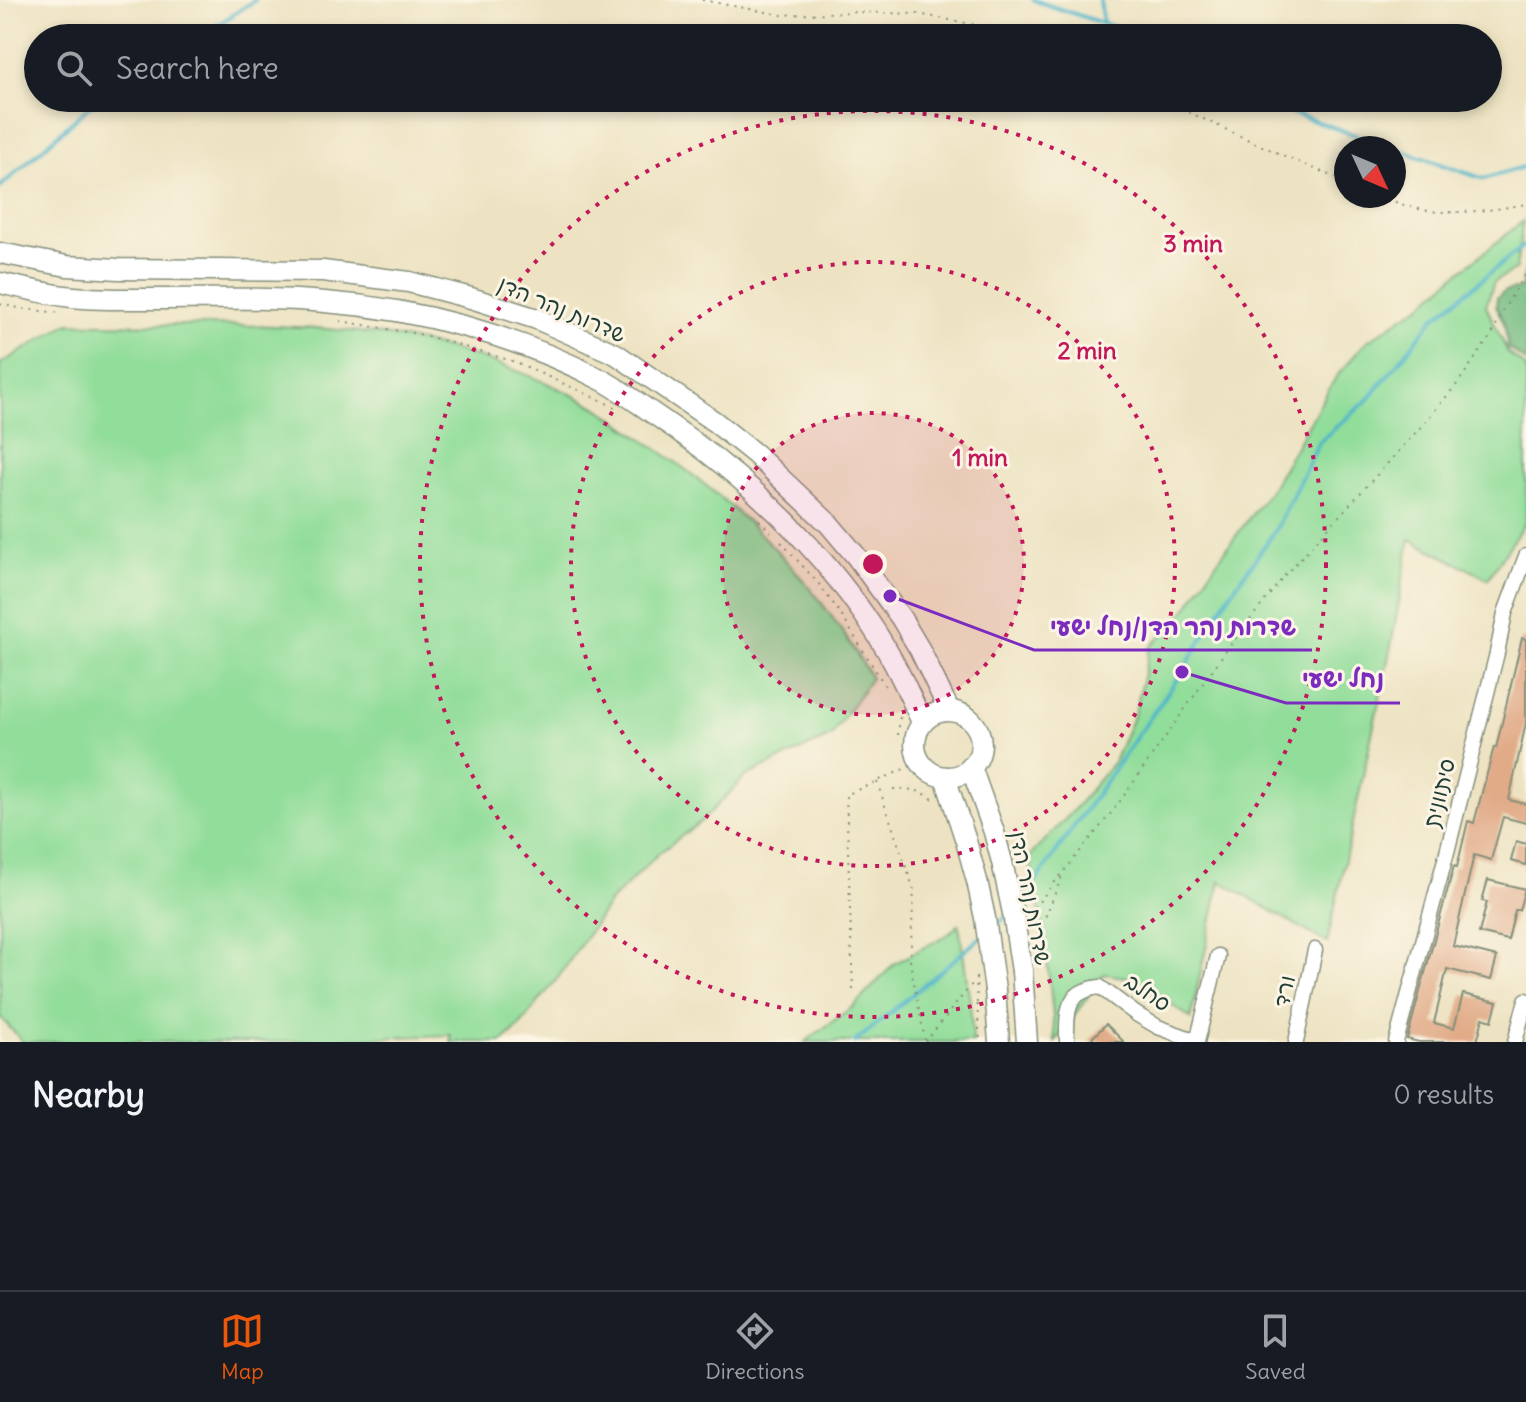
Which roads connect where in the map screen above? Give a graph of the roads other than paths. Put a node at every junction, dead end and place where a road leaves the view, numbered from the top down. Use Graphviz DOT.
graph roads {
  1 [pos="0,253"];
  2 [pos="0,283"];
  3 [pos="1526,556"];
  4 [pos="949,710"];
  5 [pos="922,722"];
  6 [pos="971,767"];
  7 [pos="945,777"];
  8 [pos="1315,950"];
  9 [pos="1218,956"];
  10 [pos="1526,1000"];
  11 [pos="1197,1041"];
  12 [pos="999,1042"];
  13 [pos="1027,1042"];
  14 [pos="1067,1042"];
  15 [pos="1296,1042"];
  16 [pos="1396,1042"];
  17 [pos="1515,1042"];
  1 -- 4 [label="main road, שדרות נהר הדן"];
  2 -- 5 [label="main road"];
  3 -- 16 [label="street, סיתוונית"];
  4 -- 5 [label="main road"];
  4 -- 6 [label="main road"];
  5 -- 7 [label="main road"];
  6 -- 7 [label="main road"];
  6 -- 13 [label="main road, שדרות נהר הדן, bridge"];
  7 -- 12 [label="main road, bridge"];
  8 -- 15 [label="street, ורד"];
  9 -- 11 [label="street, סחלב"];
  10 -- 17 [label="street"];
  11 -- 14 [label="street, סחלב"];
}
